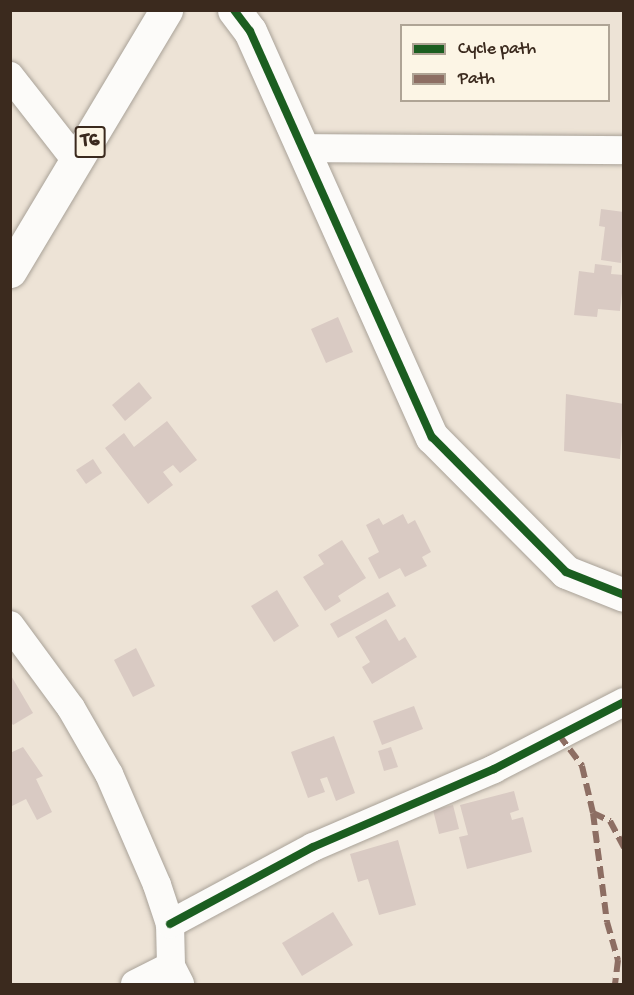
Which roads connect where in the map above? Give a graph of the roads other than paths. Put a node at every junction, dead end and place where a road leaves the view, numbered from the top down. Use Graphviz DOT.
graph roads {
  1 [pos="165,10"];
  2 [pos="234,10"];
  3 [pos="10,76"];
  4 [pos="302,148"];
  5 [pos="624,150"];
  6 [pos="78,163"];
  7 [pos="10,271"];
  8 [pos="624,595"];
  9 [pos="10,625"];
  10 [pos="624,702"];
  11 [pos="170,924"];
  12 [pos="176,975"];
  13 [pos="135,984"];
  1 -- 6 [label="main road, T6"];
  2 -- 4 [label="main road"];
  3 -- 6 [label="street"];
  4 -- 5 [label="street"];
  4 -- 8 [label="main road"];
  6 -- 7 [label="main road, T6"];
  9 -- 11 [label="street"];
  10 -- 11 [label="street"];
  11 -- 12 [label="street"];
  12 -- 13 [label="street"];
}
